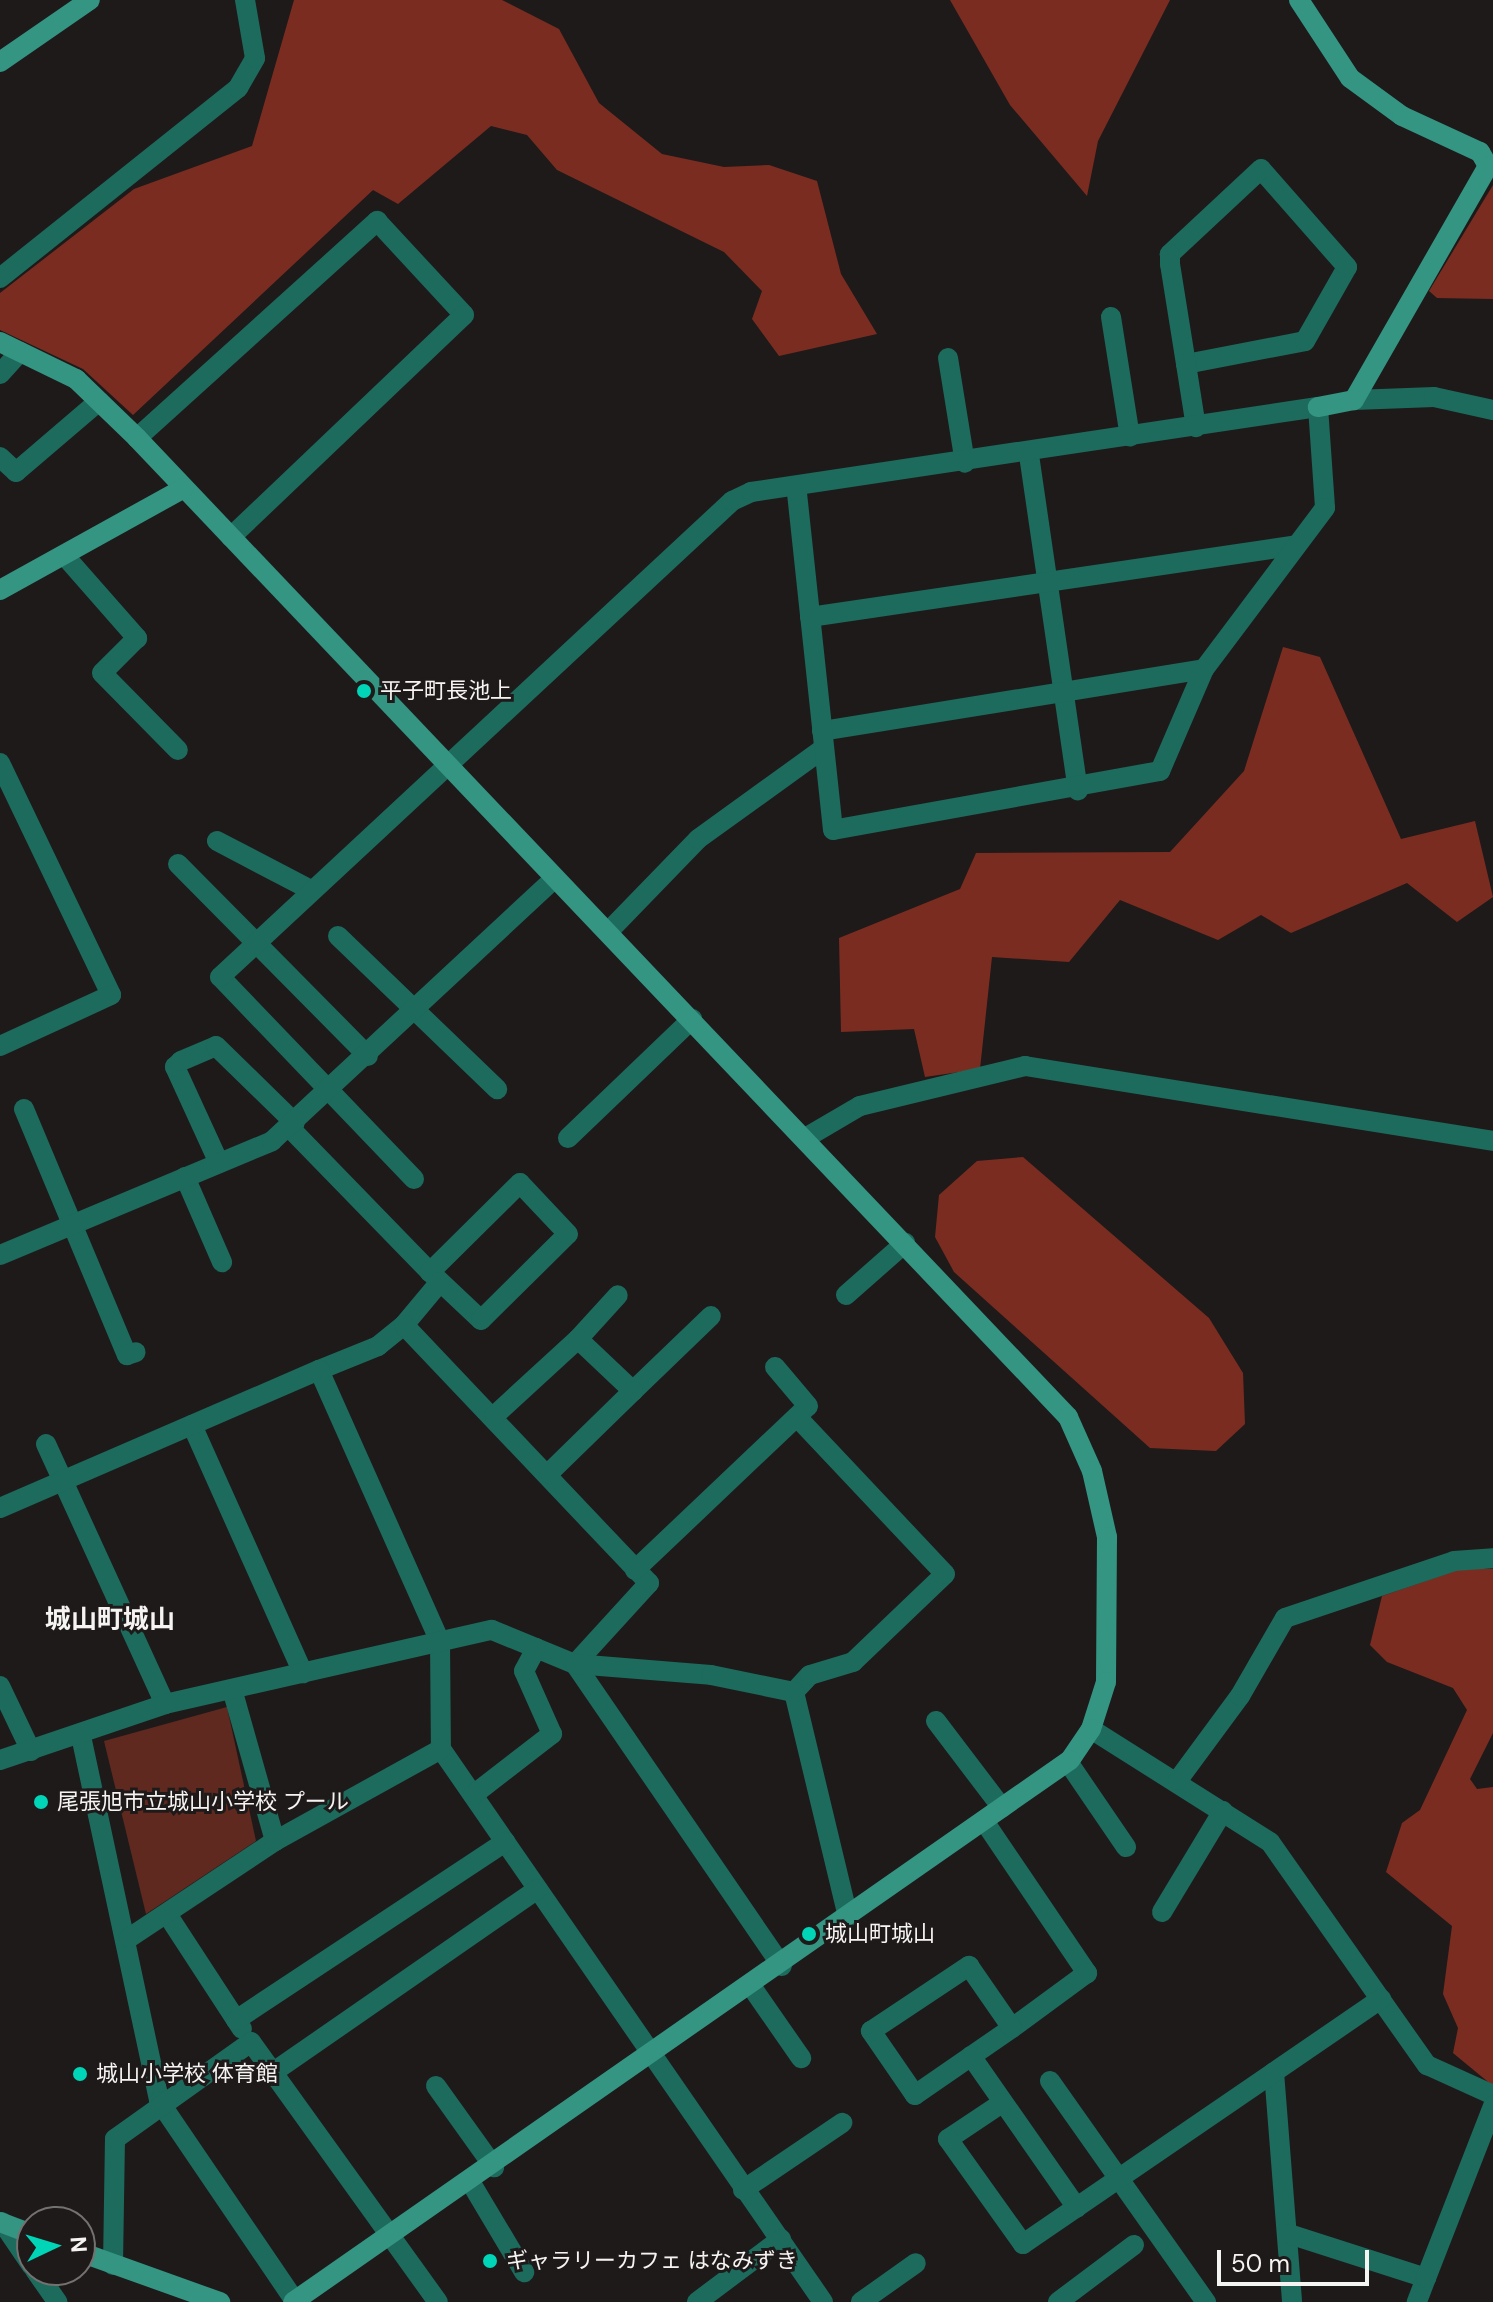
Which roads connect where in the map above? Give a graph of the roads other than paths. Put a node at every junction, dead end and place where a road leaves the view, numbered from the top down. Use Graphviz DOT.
graph roads {
  1 [pos="90,0"];
  2 [pos="245,0"];
  3 [pos="1299,0"];
  4 [pos="0,62"];
  5 [pos="1490,166"];
  6 [pos="0,278"];
  7 [pos="1111,317"];
  8 [pos="0,342"];
  9 [pos="20,352"];
  10 [pos="948,358"];
  11 [pos="1186,364"];
  12 [pos="0,374"];
  13 [pos="1354,400"];
  14 [pos="99,401"];
  15 [pos="1318,407"];
  16 [pos="1493,410"];
  17 [pos="1196,427"];
  18 [pos="1130,437"];
  19 [pos="137,438"];
  20 [pos="1029,455"];
  21 [pos="0,457"];
  22 [pos="965,463"];
  23 [pos="796,486"];
  24 [pos="184,488"];
  25 [pos="231,537"];
  26 [pos="1292,546"];
  27 [pos="64,555"];
  28 [pos="1047,577"];
  29 [pos="0,590"];
  30 [pos="810,617"];
  31 [pos="1204,669"];
  32 [pos="1064,693"];
  33 [pos="822,740"];
  34 [pos="178,750"];
  35 [pos="447,762"];
  36 [pos="0,763"];
  37 [pos="1078,790"];
  38 [pos="217,841"];
  39 [pos="178,864"];
  40 [pos="555,878"];
  41 [pos="309,889"];
  42 [pos="608,932"];
  43 [pos="338,936"];
  44 [pos="257,941"];
  45 [pos="418,1011"];
  46 [pos="692,1019"];
  47 [pos="0,1046"];
  48 [pos="368,1056"];
  49 [pos="332,1089"];
  50 [pos="497,1089"];
  51 [pos="24,1109"];
  52 [pos="292,1125"];
  53 [pos="807,1137"];
  54 [pos="568,1138"];
  55 [pos="1493,1141"];
  56 [pos="219,1163"];
  57 [pos="185,1177"];
  58 [pos="414,1179"];
  59 [pos="72,1223"];
  60 [pos="905,1243"];
  61 [pos="0,1255"];
  62 [pos="222,1262"];
  63 [pos="435,1277"];
  64 [pos="618,1295"];
  65 [pos="846,1295"];
  66 [pos="711,1316"];
  67 [pos="404,1325"];
  68 [pos="578,1339"];
  69 [pos="136,1352"];
  70 [pos="775,1367"];
  71 [pos="319,1370"];
  72 [pos="633,1391"];
  73 [pos="494,1416"];
  74 [pos="797,1417"];
  75 [pos="192,1425"];
  76 [pos="46,1444"];
  77 [pos="548,1474"];
  78 [pos="62,1481"];
  79 [pos="0,1508"];
  80 [pos="1493,1558"];
  81 [pos="635,1570"];
  82 [pos="440,1642"];
  83 [pos="536,1648"];
  84 [pos="575,1664"];
  85 [pos="303,1673"];
  86 [pos="0,1686"];
  87 [pos="232,1689"];
  88 [pos="794,1692"];
  89 [pos="165,1704"];
  90 [pos="936,1721"];
  91 [pos="1091,1729"];
  92 [pos="81,1736"];
  93 [pos="441,1749"];
  94 [pos="31,1751"];
  95 [pos="0,1760"];
  96 [pos="1068,1762"];
  97 [pos="1178,1780"];
  98 [pos="473,1795"];
  99 [pos="1002,1808"];
  100 [pos="1223,1811"];
  101 [pos="984,1821"];
  102 [pos="275,1841"];
  103 [pos="505,1842"];
  104 [pos="1126,1847"];
  105 [pos="538,1889"];
  106 [pos="1162,1912"];
  107 [pos="167,1914"];
  108 [pos="848,1917"];
  109 [pos="129,1938"];
  110 [pos="782,1966"];
  111 [pos="751,1986"];
  112 [pos="1381,1999"];
  113 [pos="236,2020"];
  114 [pos="1012,2028"];
  115 [pos="251,2042"];
  116 [pos="652,2053"];
  117 [pos="971,2056"];
  118 [pos="801,2058"];
  119 [pos="1274,2072"];
  120 [pos="272,2073"];
  121 [pos="1050,2081"];
  122 [pos="436,2086"];
  123 [pos="1493,2095"];
  124 [pos="159,2101"];
  125 [pos="1002,2103"];
  126 [pos="1493,2106"];
  127 [pos="842,2123"];
  128 [pos="494,2167"];
  129 [pos="1123,2179"];
  130 [pos="471,2183"];
  131 [pos="743,2190"];
  132 [pos="1077,2208"];
  133 [pos="1,2222"];
  134 [pos="1289,2234"];
  135 [pos="393,2237"];
  136 [pos="781,2239"];
  137 [pos="16,2243"];
  138 [pos="1134,2245"];
  139 [pos="96,2258"];
  140 [pos="916,2263"];
  141 [pos="113,2265"];
  142 [pos="524,2272"];
  143 [pos="1426,2278"];
  144 [pos="812,2298"];
  145 [pos="220,2302"];
  146 [pos="294,2302"];
  147 [pos="438,2302"];
  148 [pos="697,2302"];
  149 [pos="861,2302"];
  150 [pos="1058,2302"];
  151 [pos="1206,2302"];
  152 [pos="1294,2302"];
  153 [pos="1417,2302"];
  1 -- 4 [label="street"];
  2 -- 6 [label="street"];
  3 -- 5 [label="street"];
  5 -- 13 [label="street"];
  7 -- 18 [label="street"];
  8 -- 9 [label="street"];
  9 -- 12 [label="street"];
  9 -- 14 [label="street"];
  10 -- 22 [label="street"];
  11 -- 11 [label="street"];
  11 -- 17 [label="street"];
  13 -- 15 [label="street"];
  13 -- 16 [label="street"];
  14 -- 19 [label="street"];
  14 -- 21 [label="street"];
  15 -- 17 [label="street"];
  15 -- 26 [label="street"];
  17 -- 18 [label="street"];
  18 -- 20 [label="street"];
  19 -- 24 [label="street"];
  19 -- 25 [label="street"];
  20 -- 22 [label="street"];
  20 -- 28 [label="street"];
  22 -- 23 [label="street"];
  23 -- 30 [label="street"];
  23 -- 35 [label="street"];
  24 -- 25 [label="street"];
  24 -- 27 [label="street"];
  25 -- 35 [label="street"];
  26 -- 28 [label="street"];
  26 -- 31 [label="street"];
  27 -- 29 [label="street"];
  27 -- 34 [label="street"];
  28 -- 30 [label="street"];
  28 -- 32 [label="street"];
  30 -- 33 [label="street"];
  31 -- 32 [label="street"];
  31 -- 37 [label="street"];
  32 -- 33 [label="street"];
  32 -- 37 [label="street"];
  33 -- 37 [label="street"];
  33 -- 42 [label="street"];
  35 -- 40 [label="street"];
  35 -- 41 [label="street"];
  36 -- 47 [label="street"];
  38 -- 41 [label="street"];
  39 -- 44 [label="street"];
  40 -- 42 [label="street"];
  40 -- 45 [label="street"];
  41 -- 44 [label="street"];
  42 -- 46 [label="street"];
  43 -- 45 [label="street"];
  44 -- 48 [label="street"];
  44 -- 49 [label="street"];
  45 -- 48 [label="street"];
  45 -- 50 [label="street"];
  46 -- 53 [label="street"];
  46 -- 54 [label="street"];
  48 -- 49 [label="street"];
  49 -- 52 [label="street"];
  49 -- 58 [label="street"];
  51 -- 59 [label="street"];
  52 -- 56 [label="street"];
  52 -- 56 [label="street"];
  52 -- 63 [label="street"];
  53 -- 55 [label="street"];
  53 -- 60 [label="street"];
  56 -- 57 [label="street"];
  57 -- 59 [label="street"];
  57 -- 62 [label="street"];
  59 -- 61 [label="street"];
  59 -- 69 [label="street"];
  60 -- 65 [label="street"];
  60 -- 91 [label="street"];
  63 -- 63 [label="street"];
  63 -- 67 [label="street"];
  64 -- 68 [label="street"];
  66 -- 72 [label="street"];
  67 -- 71 [label="street"];
  67 -- 73 [label="street"];
  68 -- 72 [label="street"];
  68 -- 73 [label="street"];
  70 -- 74 [label="street"];
  71 -- 75 [label="street"];
  71 -- 82 [label="street"];
  72 -- 77 [label="street"];
  73 -- 77 [label="street"];
  74 -- 81 [label="street"];
  74 -- 88 [label="street"];
  75 -- 78 [label="street"];
  75 -- 85 [label="street"];
  76 -- 78 [label="street"];
  77 -- 81 [label="street"];
  78 -- 79 [label="street"];
  78 -- 89 [label="street"];
  80 -- 97 [label="street"];
  81 -- 84 [label="street"];
  82 -- 83 [label="street"];
  82 -- 85 [label="street"];
  82 -- 93 [label="street"];
  83 -- 84 [label="street"];
  83 -- 98 [label="street"];
  84 -- 88 [label="street"];
  84 -- 110 [label="street"];
  85 -- 87 [label="street"];
  86 -- 94 [label="street"];
  87 -- 89 [label="street"];
  87 -- 102 [label="street"];
  88 -- 108 [label="street"];
  89 -- 92 [label="street"];
  90 -- 99 [label="street"];
  91 -- 96 [label="street"];
  91 -- 97 [label="street"];
  92 -- 94 [label="street"];
  92 -- 109 [label="street"];
  93 -- 98 [label="street"];
  93 -- 102 [label="street"];
  94 -- 95 [label="street"];
  96 -- 99 [label="street"];
  96 -- 104 [label="street"];
  97 -- 100 [label="street"];
  98 -- 103 [label="street"];
  99 -- 101 [label="street"];
  100 -- 106 [label="street"];
  100 -- 112 [label="street"];
  101 -- 108 [label="street"];
  101 -- 114 [label="street"];
  102 -- 107 [label="street"];
  103 -- 105 [label="street"];
  103 -- 113 [label="street"];
  105 -- 116 [label="street"];
  105 -- 120 [label="street"];
  107 -- 109 [label="street"];
  107 -- 113 [label="street"];
  108 -- 110 [label="street"];
  109 -- 124 [label="street"];
  110 -- 111 [label="street"];
  111 -- 116 [label="street"];
  111 -- 118 [label="street"];
  112 -- 119 [label="street"];
  112 -- 123 [label="street"];
  113 -- 115 [label="street"];
  114 -- 117 [label="street"];
  114 -- 117 [label="street"];
  115 -- 120 [label="street"];
  115 -- 124 [label="street"];
  116 -- 128 [label="street"];
  116 -- 131 [label="street"];
  117 -- 125 [label="street"];
  119 -- 129 [label="street"];
  119 -- 134 [label="street"];
  120 -- 135 [label="street"];
  121 -- 129 [label="street"];
  122 -- 128 [label="street"];
  124 -- 141 [label="street"];
  124 -- 146 [label="street"];
  125 -- 132 [label="street"];
  125 -- 132 [label="street"];
  126 -- 143 [label="street"];
  127 -- 131 [label="street"];
  128 -- 130 [label="street"];
  129 -- 132 [label="street"];
  129 -- 151 [label="street"];
  130 -- 135 [label="street"];
  130 -- 142 [label="street"];
  131 -- 136 [label="street"];
  133 -- 137 [label="street"];
  134 -- 143 [label="street"];
  134 -- 152 [label="street"];
  135 -- 146 [label="street"];
  135 -- 147 [label="street"];
  136 -- 144 [label="street"];
  136 -- 148 [label="street"];
  138 -- 150 [label="street"];
  139 -- 141 [label="street"];
  140 -- 149 [label="street"];
  141 -- 145 [label="street"];
  143 -- 153 [label="street"];
}
